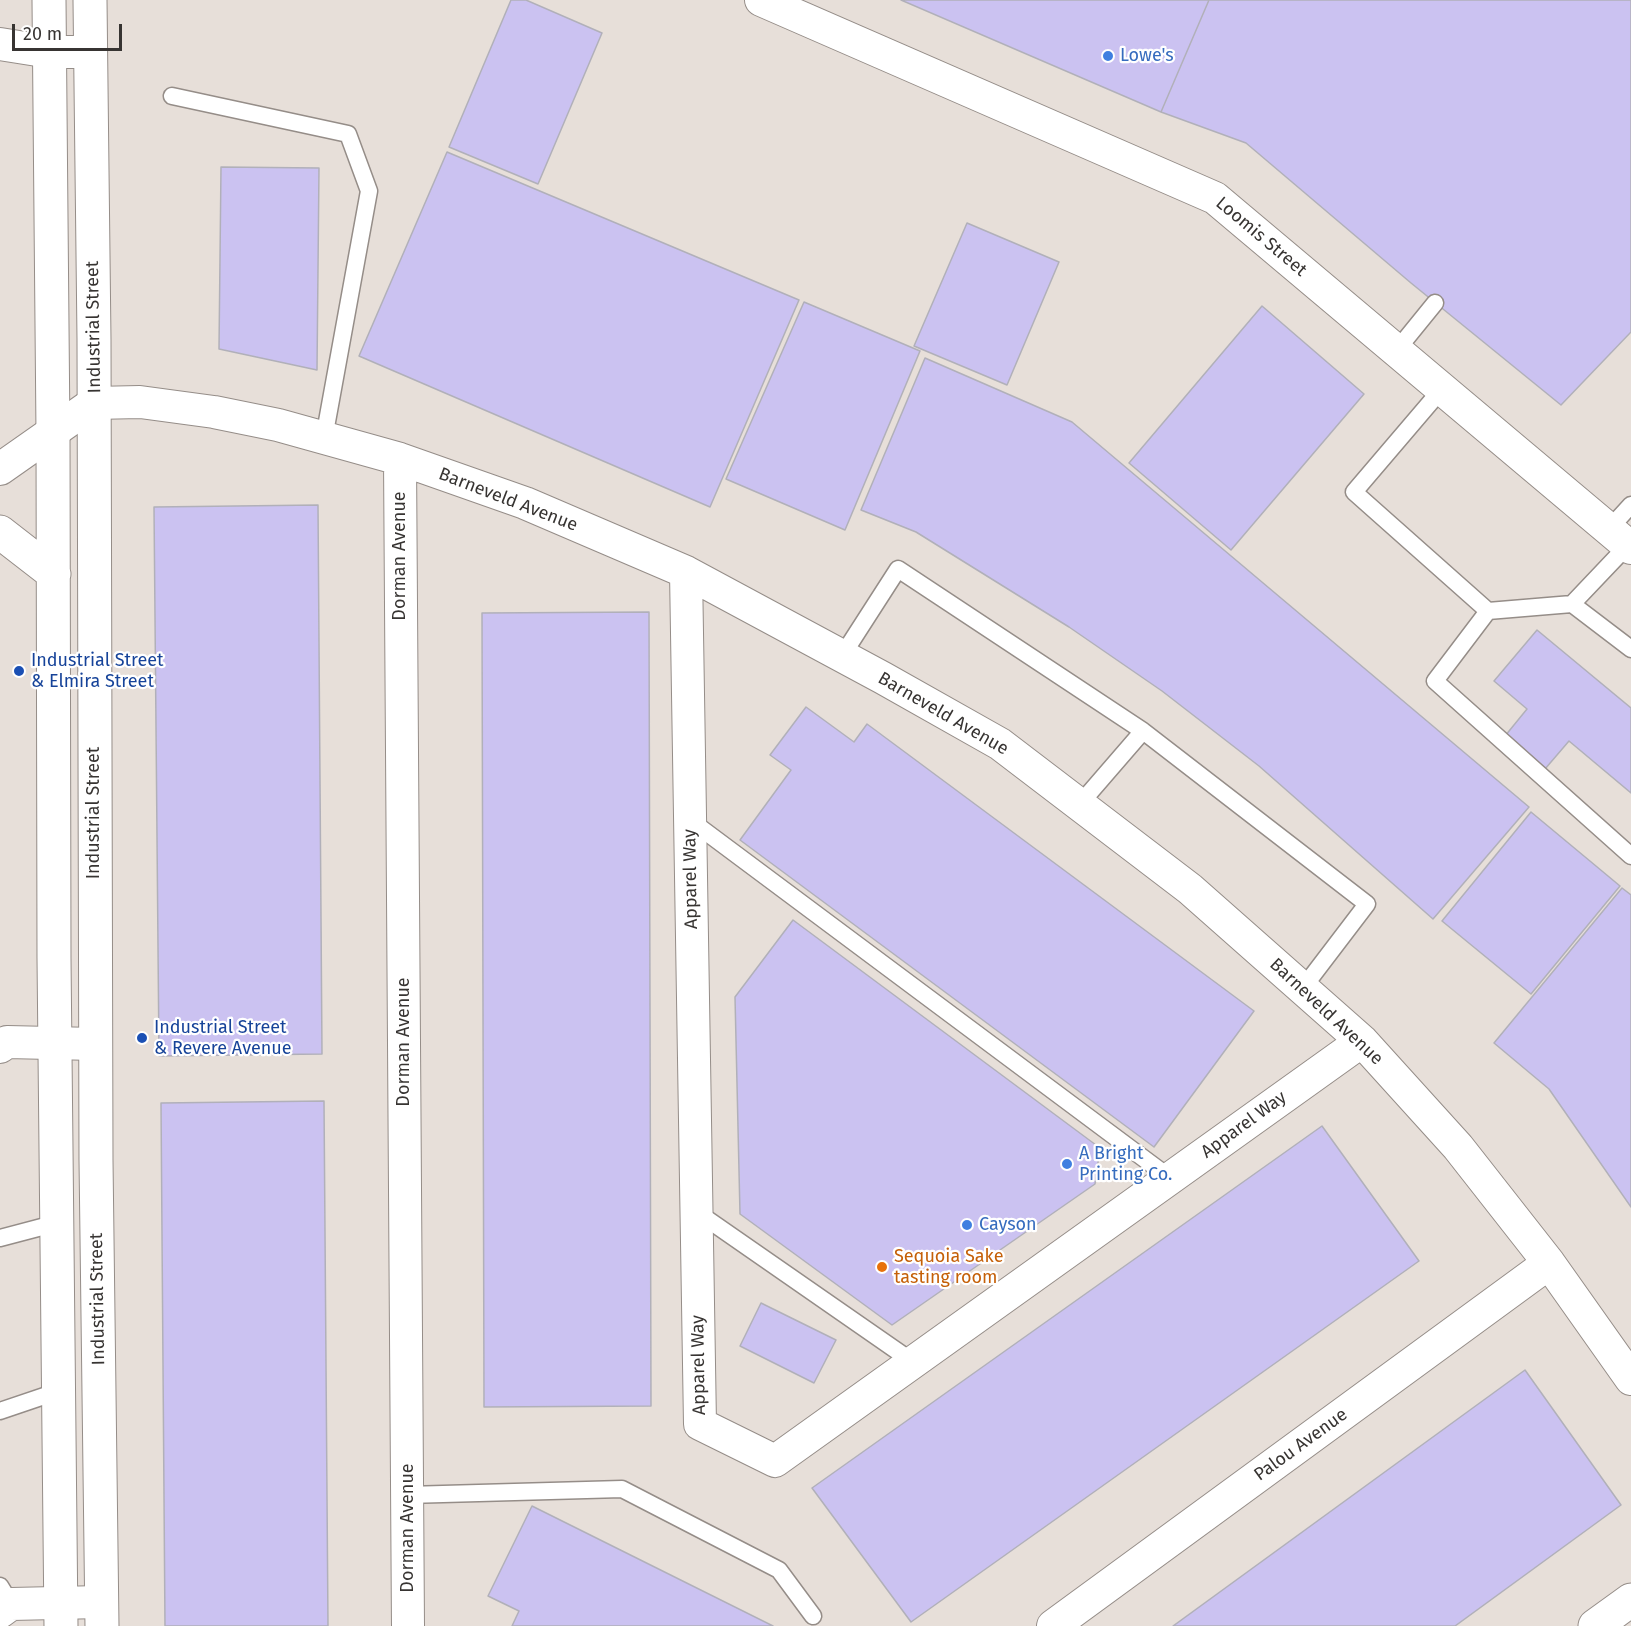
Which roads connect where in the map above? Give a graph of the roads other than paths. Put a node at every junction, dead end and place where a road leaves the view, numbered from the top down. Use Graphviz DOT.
graph roads {
  1 [pos="49,0"];
  2 [pos="90,0"];
  3 [pos="761,0"];
  4 [pos="0,44"];
  5 [pos="50,52"];
  6 [pos="90,52"];
  7 [pos="172,96"];
  8 [pos="1435,303"];
  9 [pos="1396,351"];
  10 [pos="1442,390"];
  11 [pos="94,404"];
  12 [pos="53,433"];
  13 [pos="324,438"];
  14 [pos="400,459"];
  15 [pos="0,469"];
  16 [pos="1631,506"];
  17 [pos="0,532"];
  18 [pos="1623,540"];
  19 [pos="686,572"];
  20 [pos="54,574"];
  21 [pos="1572,604"];
  22 [pos="1488,611"];
  23 [pos="1631,649"];
  24 [pos="842,656"];
  25 [pos="1143,731"];
  26 [pos="1079,805"];
  27 [pos="690,820"];
  28 [pos="1631,856"];
  29 [pos="1303,988"];
  30 [pos="1362,1041"];
  31 [pos="55,1044"];
  32 [pos="95,1044"];
  33 [pos="0,1047"];
  34 [pos="1170,1178"];
  35 [pos="696,1212"];
  36 [pos="57,1223"];
  37 [pos="0,1238"];
  38 [pos="1549,1263"];
  39 [pos="914,1362"];
  40 [pos="1631,1379"];
  41 [pos="59,1391"];
  42 [pos="0,1411"];
  43 [pos="407,1495"];
  44 [pos="1631,1600"];
  45 [pos="4,1601"];
  46 [pos="61,1614"];
  47 [pos="101,1614"];
  48 [pos="813,1616"];
  49 [pos="408,1626"];
  50 [pos="1053,1626"];
  51 [pos="1595,1626"];
  1 -- 5 [label="street"];
  2 -- 6 [label="street, Industrial Street"];
  3 -- 9 [label="street, Loomis Street"];
  4 -- 5 [label="street"];
  5 -- 6 [label="street"];
  5 -- 12 [label="street"];
  6 -- 11 [label="street, Industrial Street"];
  7 -- 13 [label="lane"];
  8 -- 9 [label="lane"];
  9 -- 10 [label="street, Loomis Street"];
  10 -- 18 [label="street, Loomis Street"];
  10 -- 22 [label="lane"];
  11 -- 12 [label="street"];
  11 -- 13 [label="street, Barneveld Avenue"];
  11 -- 32 [label="street, Industrial Street"];
  12 -- 15 [label="street"];
  12 -- 20 [label="street"];
  13 -- 14 [label="street, Barneveld Avenue"];
  14 -- 19 [label="street, Barneveld Avenue"];
  14 -- 43 [label="street, Dorman Avenue"];
  16 -- 18 [label="lane"];
  17 -- 20 [label="street"];
  18 -- 21 [label="lane"];
  19 -- 24 [label="street, Barneveld Avenue"];
  19 -- 27 [label="street, Apparel Way"];
  20 -- 31 [label="street"];
  21 -- 22 [label="lane"];
  21 -- 23 [label="lane"];
  22 -- 28 [label="lane"];
  24 -- 25 [label="lane"];
  24 -- 26 [label="street, Barneveld Avenue"];
  25 -- 26 [label="lane"];
  25 -- 29 [label="lane"];
  26 -- 29 [label="street, Barneveld Avenue"];
  27 -- 34 [label="lane"];
  27 -- 35 [label="street, Apparel Way"];
  29 -- 30 [label="street, Barneveld Avenue"];
  30 -- 34 [label="street, Apparel Way"];
  30 -- 38 [label="street, Barneveld Avenue"];
  31 -- 32 [label="street"];
  31 -- 33 [label="street"];
  31 -- 36 [label="street"];
  32 -- 47 [label="street, Industrial Street"];
  34 -- 39 [label="street, Apparel Way"];
  35 -- 39 [label="lane"];
  35 -- 39 [label="street, Apparel Way"];
  36 -- 37 [label="lane"];
  36 -- 41 [label="street"];
  38 -- 40 [label="street, Barneveld Avenue"];
  38 -- 50 [label="street, Palou Avenue"];
  41 -- 42 [label="lane"];
  41 -- 46 [label="street"];
  43 -- 48 [label="lane"];
  43 -- 49 [label="street, Dorman Avenue"];
  44 -- 51 [label="street"];
  45 -- 46 [label="street"];
  46 -- 47 [label="street"];
}
